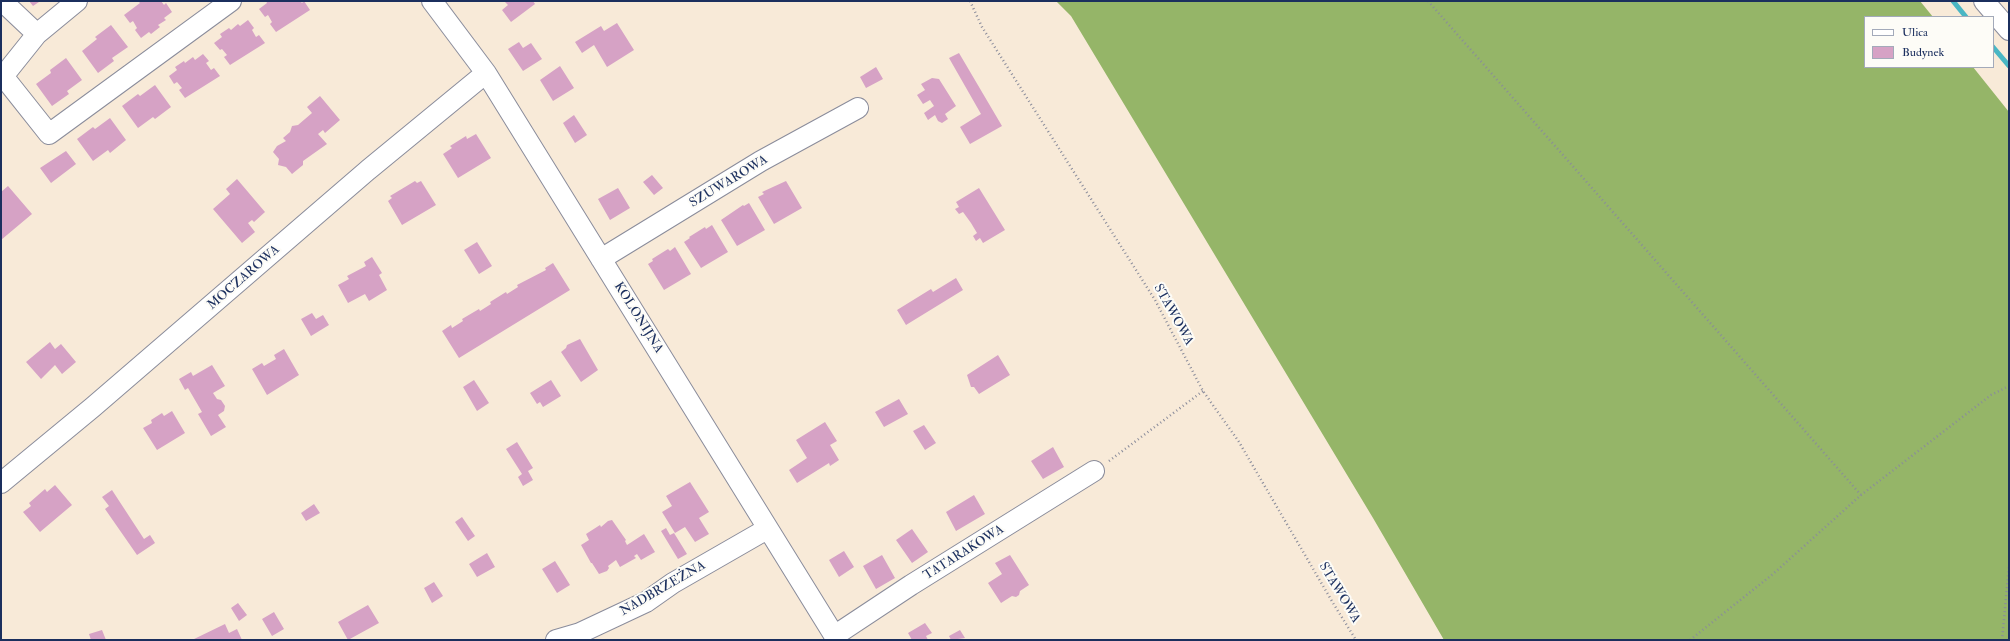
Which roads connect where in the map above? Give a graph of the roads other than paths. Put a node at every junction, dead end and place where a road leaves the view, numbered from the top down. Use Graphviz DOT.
graph roads {
  1 [pos="2,1"];
  2 [pos="77,1"];
  3 [pos="232,1"];
  4 [pos="432,1"];
  5 [pos="1984,1"];
  6 [pos="2009,30"];
  7 [pos="37,34"];
  8 [pos="486,73"];
  9 [pos="2,78"];
  10 [pos="858,108"];
  11 [pos="601,259"];
  12 [pos="1094,471"];
  13 [pos="1,483"];
  14 [pos="768,529"];
  15 [pos="836,638"];
  16 [pos="556,640"];
  1 -- 7 [label="street"];
  2 -- 7 [label="street"];
  3 -- 9 [label="street"];
  4 -- 8 [label="street, KOLONIJNA"];
  5 -- 6 [label="street"];
  7 -- 9 [label="street"];
  8 -- 11 [label="street, KOLONIJNA"];
  8 -- 13 [label="street, MOCZAROWA"];
  10 -- 11 [label="street, SZUWAROWA"];
  11 -- 14 [label="street, KOLONIJNA"];
  12 -- 15 [label="street, TATARAKOWA"];
  14 -- 15 [label="street, KOLONIJNA"];
  14 -- 16 [label="street, NADBRZEŻNA"];
}
